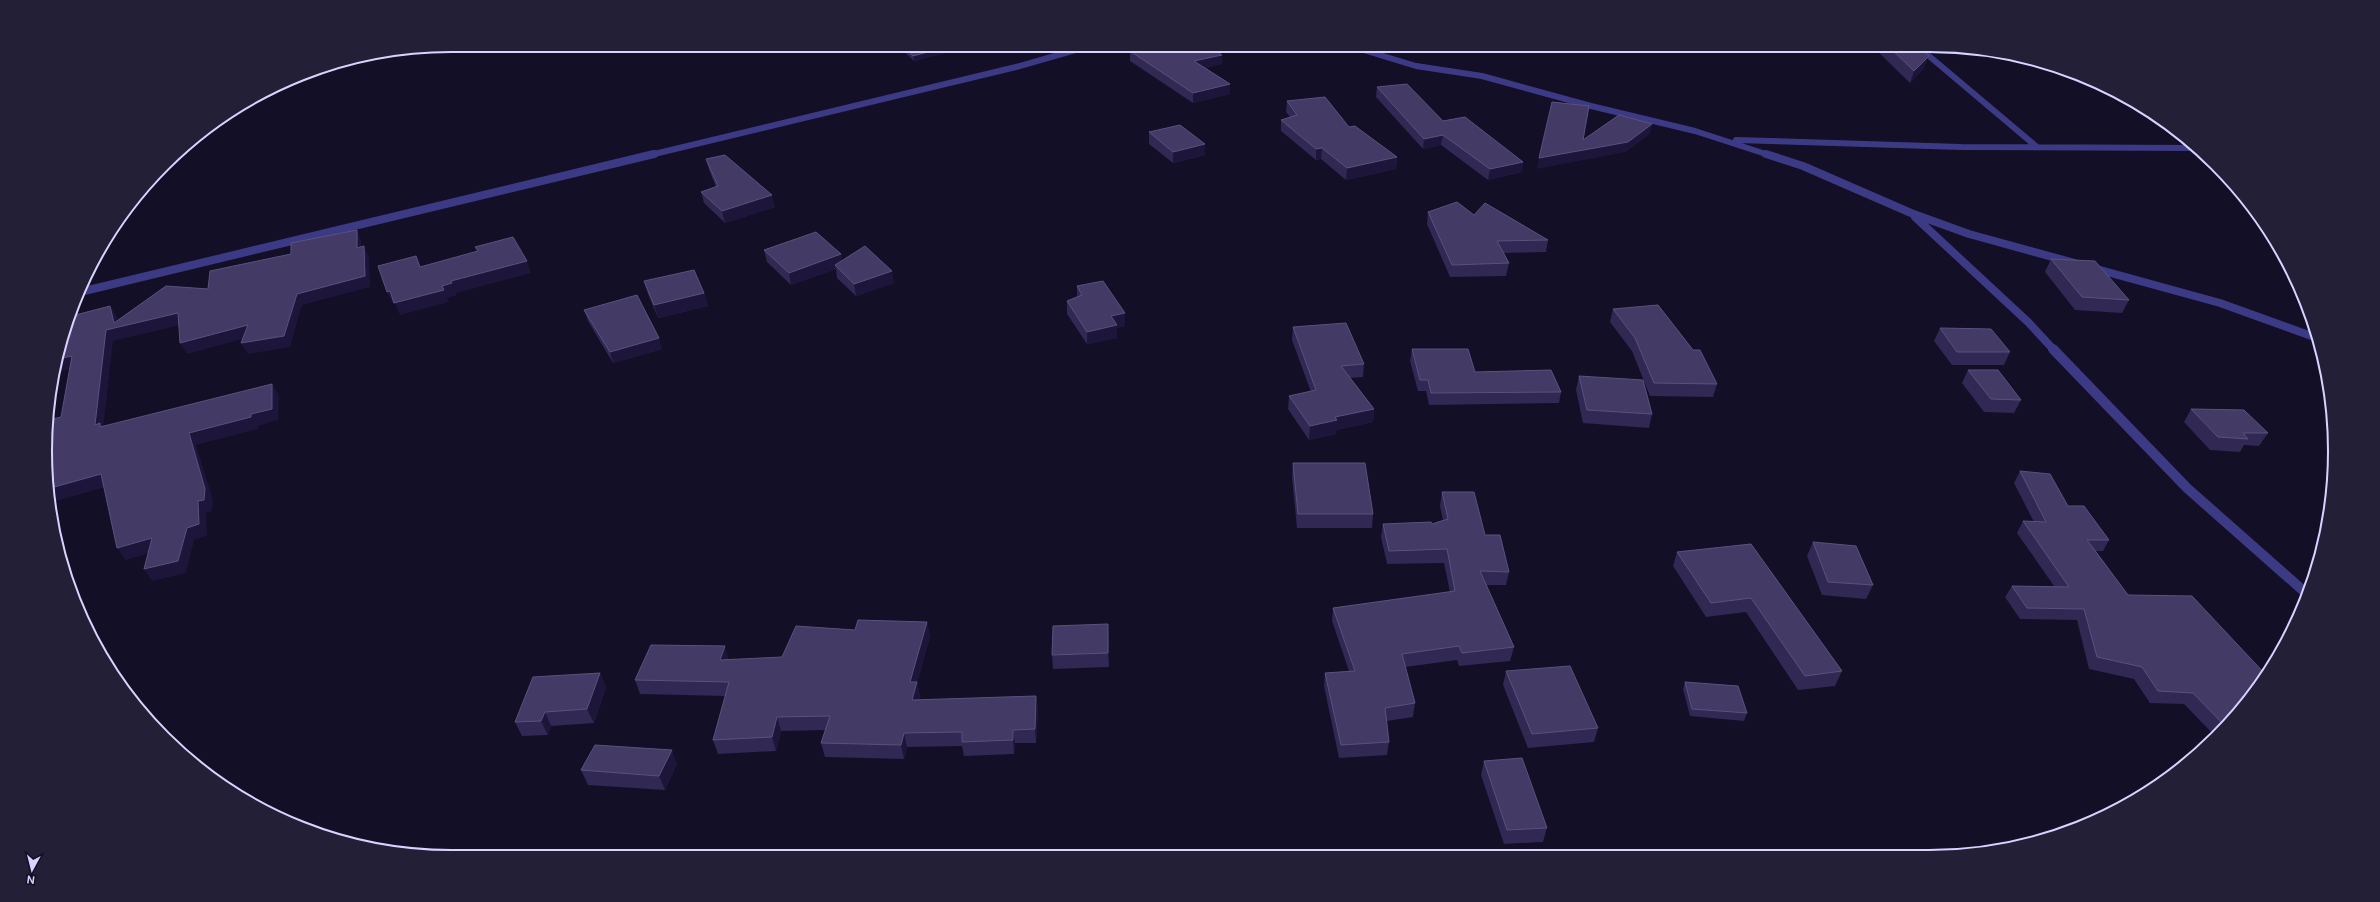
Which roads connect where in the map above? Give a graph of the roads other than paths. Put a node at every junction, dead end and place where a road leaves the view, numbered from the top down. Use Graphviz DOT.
graph roads {
  1 [pos="1068,52"];
  2 [pos="1370,52"];
  3 [pos="1924,52"];
  4 [pos="1725,140"];
  5 [pos="2037,147"];
  6 [pos="2188,148"];
  7 [pos="1911,213"];
  8 [pos="86,291"];
  9 [pos="2310,335"];
  10 [pos="2303,590"];
  1 -- 8 [label="street"];
  2 -- 4 [label="street"];
  3 -- 5 [label="street"];
  4 -- 5 [label="street"];
  4 -- 7 [label="street"];
  5 -- 6 [label="street"];
  7 -- 9 [label="street"];
  7 -- 10 [label="street"];
}
